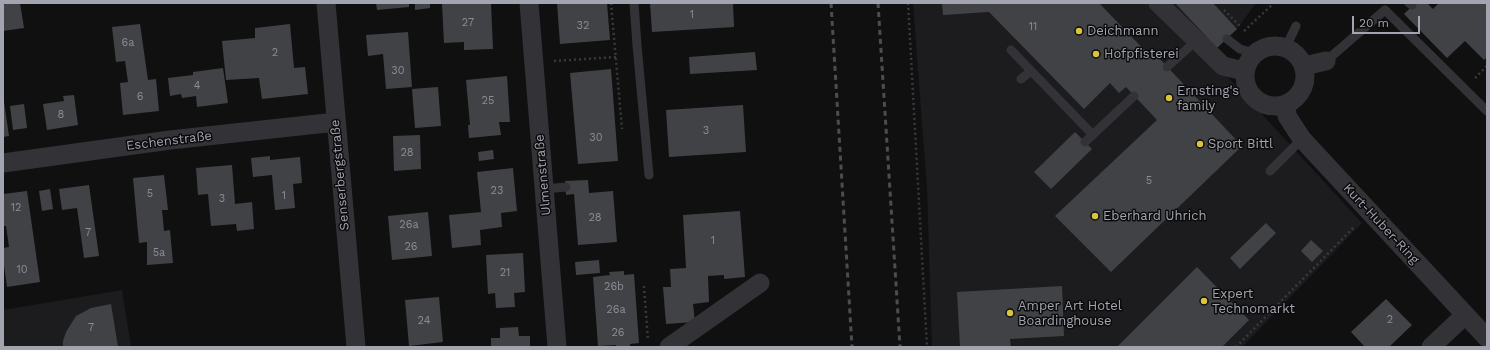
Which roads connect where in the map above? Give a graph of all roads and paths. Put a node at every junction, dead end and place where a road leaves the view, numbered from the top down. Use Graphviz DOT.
graph roads {
  1 [pos="326,3"];
  2 [pos="529,3"];
  3 [pos="611,3"];
  4 [pos="634,3"];
  5 [pos="908,3"];
  6 [pos="1158,3"];
  7 [pos="1274,3"];
  8 [pos="1392,3"];
  9 [pos="1224,10"];
  10 [pos="1385,10"];
  11 [pos="1296,26"];
  12 [pos="1193,36"];
  13 [pos="1227,39"];
  14 [pos="1286,47"];
  15 [pos="1011,50"];
  16 [pos="1254,53"];
  17 [pos="616,56"];
  18 [pos="1326,61"];
  19 [pos="534,62"];
  20 [pos="1168,66"];
  21 [pos="1304,66"];
  22 [pos="1030,71"];
  23 [pos="1244,71"];
  24 [pos="1021,79"];
  25 [pos="1134,96"];
  26 [pos="1286,104"];
  27 [pos="1487,111"];
  28 [pos="1072,113"];
  29 [pos="1064,119"];
  30 [pos="336,122"];
  31 [pos="622,129"];
  32 [pos="1092,135"];
  33 [pos="1302,139"];
  34 [pos="1085,142"];
  35 [pos="3,163"];
  36 [pos="1270,171"];
  37 [pos="649,175"];
  38 [pos="566,187"];
  39 [pos="544,189"];
  40 [pos="1370,211"];
  41 [pos="760,283"];
  42 [pos="644,286"];
  43 [pos="1464,315"];
  44 [pos="1487,338"];
  45 [pos="356,347"];
  46 [pos="557,347"];
  47 [pos="649,347"];
  48 [pos="669,347"];
  49 [pos="927,347"];
  50 [pos="1236,347"];
  51 [pos="1431,347"];
  1 -- 30 [label="street, Senserbergstraße"];
  2 -- 19 [label="street, Ulmenstraße"];
  3 -- 17 [label="path"];
  4 -- 37 [label="lane"];
  5 -- 49 [label="path"];
  6 -- 12 [label="street"];
  7 -- 9 [label="path"];
  8 -- 10 [label="lane"];
  10 -- 18 [label="lane"];
  10 -- 27 [label="lane"];
  11 -- 14 [label="lane"];
  12 -- 20 [label="lane"];
  12 -- 23 [label="street"];
  13 -- 16 [label="lane"];
  14 -- 16 [label="street"];
  14 -- 21 [label="street"];
  15 -- 22 [label="lane"];
  16 -- 23 [label="street"];
  17 -- 19 [label="path"];
  17 -- 31 [label="path"];
  18 -- 21 [label="street"];
  19 -- 39 [label="street, Ulmenstraße"];
  21 -- 26 [label="street"];
  22 -- 24 [label="lane"];
  22 -- 28 [label="lane"];
  23 -- 26 [label="street"];
  25 -- 32 [label="lane"];
  26 -- 33 [label="street, Kurt-Huber-Ring"];
  28 -- 29 [label="lane"];
  28 -- 32 [label="lane"];
  30 -- 35 [label="street, Eschenstraße"];
  30 -- 45 [label="street, Senserbergstraße"];
  32 -- 34 [label="lane"];
  33 -- 36 [label="lane"];
  33 -- 40 [label="street, Kurt-Huber-Ring"];
  38 -- 39 [label="lane"];
  39 -- 46 [label="street, Ulmenstraße"];
  40 -- 43 [label="street, Kurt-Huber-Ring"];
  40 -- 50 [label="path"];
  41 -- 48 [label="street"];
  42 -- 47 [label="path"];
  43 -- 44 [label="street, Kurt-Huber-Ring"];
  43 -- 51 [label="street"];
}
